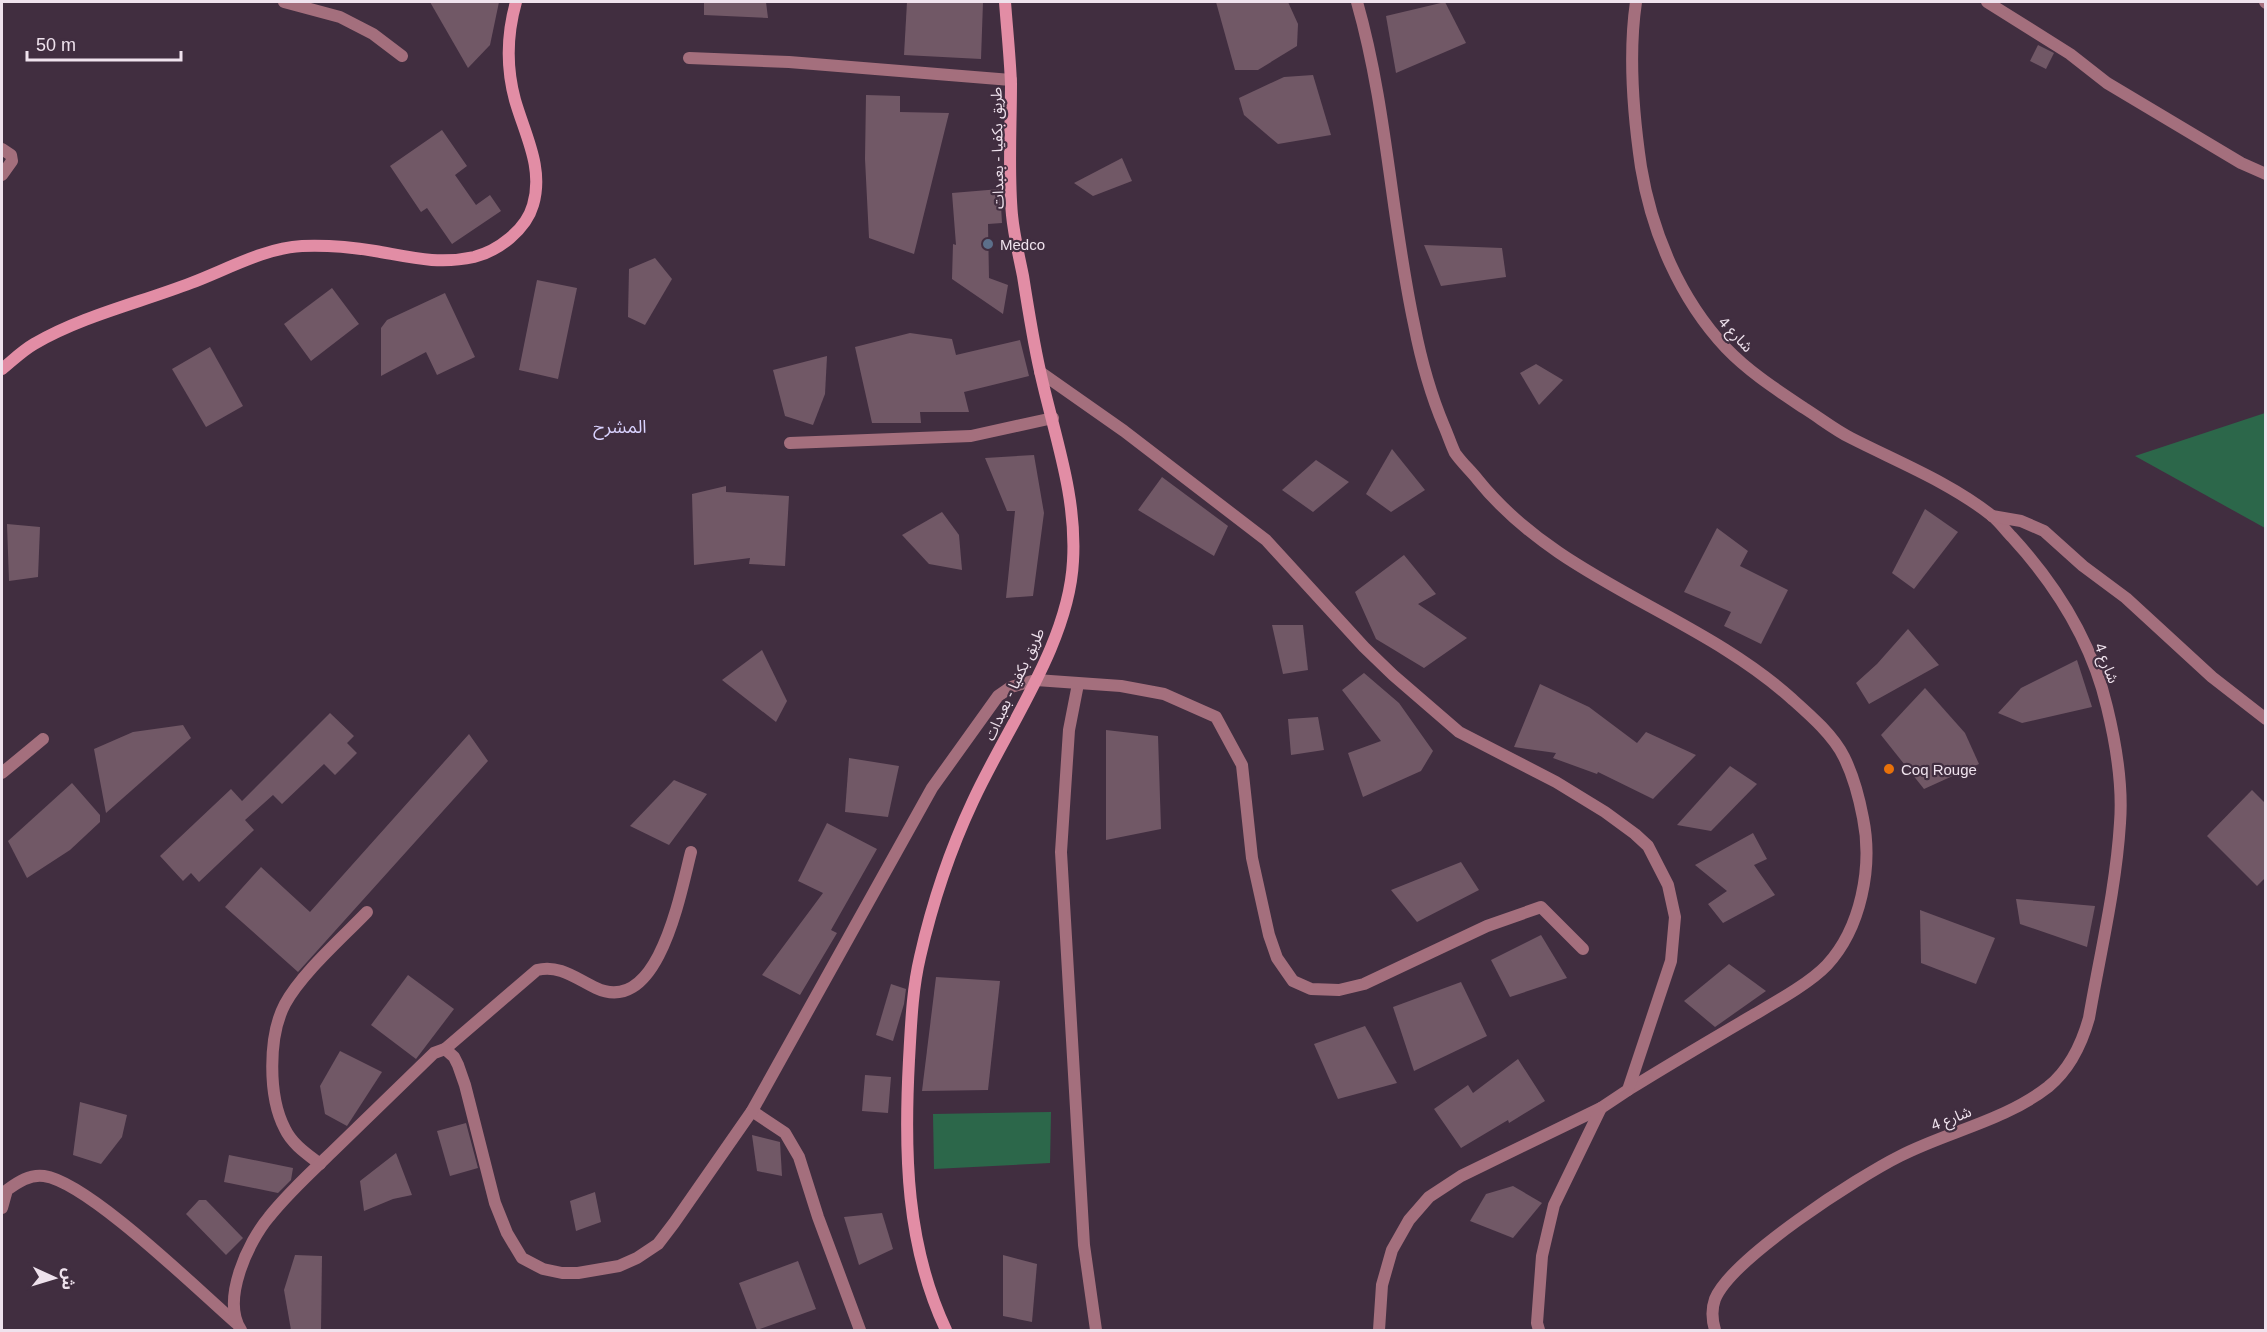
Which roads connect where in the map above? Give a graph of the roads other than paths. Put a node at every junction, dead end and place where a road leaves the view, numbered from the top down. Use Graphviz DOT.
graph roads {
  1 [pos="284,2"];
  2 [pos="516,2"];
  3 [pos="1005,2"];
  4 [pos="1357,2"];
  5 [pos="1636,2"];
  6 [pos="1987,2"];
  7 [pos="402,56"];
  8 [pos="689,58"];
  9 [pos="1011,80"];
  10 [pos="2,148"];
  11 [pos="2265,174"];
  12 [pos="2,175"];
  13 [pos="2,369"];
  14 [pos="1040,372"];
  15 [pos="1053,418"];
  16 [pos="790,443"];
  17 [pos="1992,516"];
  18 [pos="1036,680"];
  19 [pos="1078,684"];
  20 [pos="2265,719"];
  21 [pos="43,739"];
  22 [pos="2,773"];
  23 [pos="691,852"];
  24 [pos="367,912"];
  25 [pos="1582,949"];
  26 [pos="445,1049"];
  27 [pos="1628,1090"];
  28 [pos="1600,1108"];
  29 [pos="752,1111"];
  30 [pos="320,1164"];
  31 [pos="2,1208"];
  32 [pos="239,1327"];
  33 [pos="860,1330"];
  34 [pos="946,1330"];
  35 [pos="1096,1330"];
  36 [pos="1379,1330"];
  37 [pos="1539,1330"];
  38 [pos="1714,1330"];
  1 -- 7 [label="street"];
  2 -- 13 [label="main road"];
  3 -- 9 [label="main road, طريق بكفيا - بعبدات"];
  4 -- 27 [label="street"];
  5 -- 17 [label="street, شارع 4"];
  6 -- 11 [label="street"];
  8 -- 9 [label="street"];
  9 -- 14 [label="main road, طريق بكفيا - بعبدات"];
  10 -- 12 [label="street"];
  14 -- 15 [label="main road, طريق بكفيا - بعبدات"];
  14 -- 27 [label="street"];
  15 -- 16 [label="street"];
  15 -- 18 [label="main road, طريق بكفيا - بعبدات"];
  17 -- 20 [label="street"];
  17 -- 38 [label="street, شارع 4"];
  18 -- 19 [label="street"];
  18 -- 29 [label="street"];
  18 -- 34 [label="main road, طريق بكفيا - بعبدات"];
  19 -- 25 [label="street"];
  19 -- 35 [label="street"];
  21 -- 22 [label="street"];
  23 -- 26 [label="street"];
  24 -- 30 [label="street"];
  26 -- 29 [label="street"];
  26 -- 30 [label="street"];
  27 -- 28 [label="street"];
  28 -- 36 [label="street"];
  28 -- 37 [label="street"];
  29 -- 33 [label="street"];
  30 -- 32 [label="street"];
  31 -- 32 [label="street"];
}
